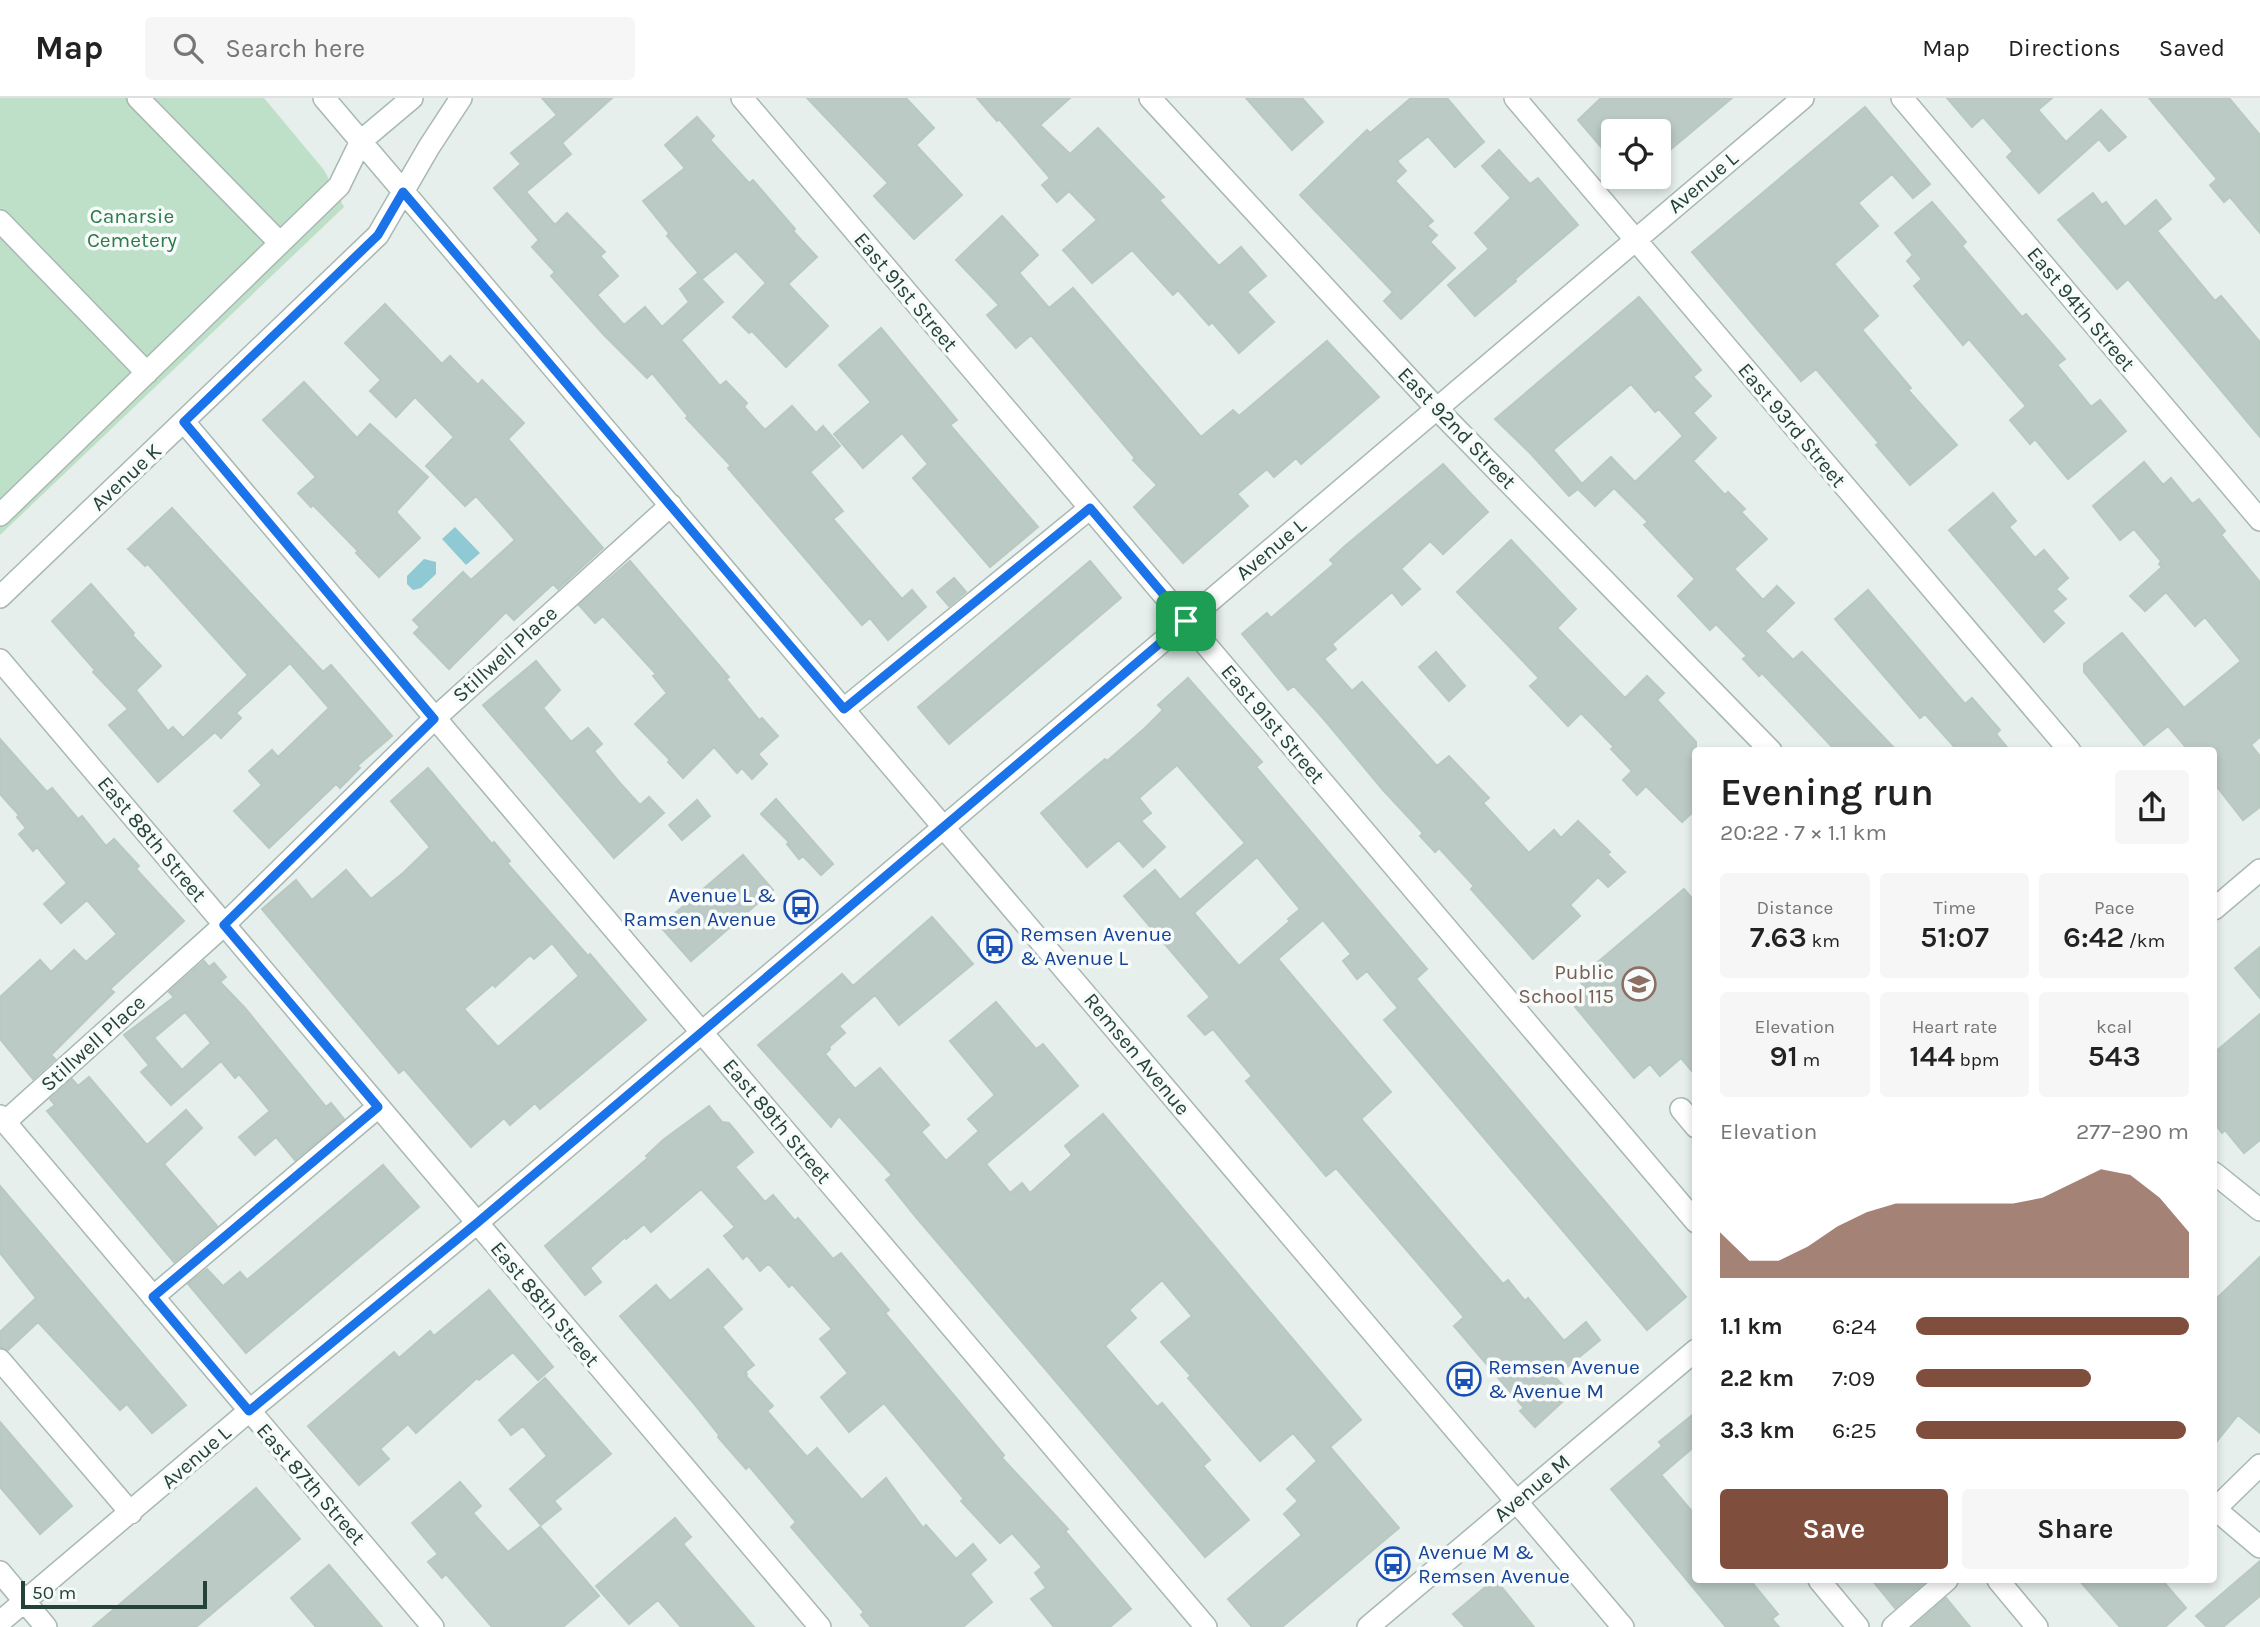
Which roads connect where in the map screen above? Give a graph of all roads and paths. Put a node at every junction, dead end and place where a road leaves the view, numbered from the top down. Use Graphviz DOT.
graph roads {
  1 [pos="138,98"];
  2 [pos="324,98"];
  3 [pos="412,98"];
  4 [pos="461,98"];
  5 [pos="742,98"];
  6 [pos="1150,98"];
  7 [pos="1515,98"];
  8 [pos="1803,98"];
  9 [pos="1902,98"];
  10 [pos="361,141"];
  11 [pos="403,192"];
  12 [pos="0,221"];
  13 [pos="1635,240"];
  14 [pos="280,243"];
  15 [pos="147,373"];
  16 [pos="1437,409"];
  17 [pos="184,422"];
  18 [pos="671,505"];
  19 [pos="1090,508"];
  20 [pos="0,514"];
  21 [pos="2260,520"];
  22 [pos="0,597"];
  23 [pos="1186,621"];
  24 [pos="0,660"];
  25 [pos="844,709"];
  26 [pos="434,719"];
  27 [pos="1767,747"];
  28 [pos="2067,747"];
  29 [pos="944,827"];
  30 [pos="2260,870"];
  31 [pos="2217,906"];
  32 [pos="224,925"];
  33 [pos="702,1032"];
  34 [pos="378,1107"];
  35 [pos="1681,1109"];
  36 [pos="2,1119"];
  37 [pos="1692,1122"];
  38 [pos="2217,1175"];
  39 [pos="2260,1210"];
  40 [pos="1692,1217"];
  41 [pos="477,1223"];
  42 [pos="153,1297"];
  43 [pos="1692,1353"];
  44 [pos="0,1360"];
  45 [pos="249,1411"];
  46 [pos="2260,1465"];
  47 [pos="1516,1502"];
  48 [pos="2217,1507"];
  49 [pos="2217,1511"];
  50 [pos="131,1513"];
  51 [pos="2260,1547"];
  52 [pos="0,1572"];
  53 [pos="1821,1583"];
  54 [pos="1944,1583"];
  55 [pos="2001,1583"];
  56 [pos="25,1601"];
  57 [pos="0,1622"];
  58 [pos="46,1627"];
  59 [pos="433,1627"];
  60 [pos="820,1627"];
  61 [pos="1206,1627"];
  62 [pos="1368,1627"];
  63 [pos="1623,1627"];
  64 [pos="1858,1627"];
  65 [pos="1893,1627"];
  66 [pos="2038,1627"];
  1 -- 14 [label="street"];
  2 -- 10 [label="street, Remsen Avenue"];
  3 -- 10 [label="street"];
  4 -- 11 [label="street, Avenue K"];
  5 -- 19 [label="street, East 91st Street"];
  6 -- 16 [label="street, East 92nd Street"];
  7 -- 13 [label="street, East 93rd Street"];
  8 -- 13 [label="street, Avenue L"];
  9 -- 21 [label="street, East 94th Street"];
  10 -- 11 [label="street, Remsen Avenue"];
  10 -- 14 [label="street"];
  11 -- 17 [label="street, Avenue K"];
  11 -- 18 [label="street, Remsen Avenue"];
  12 -- 15 [label="street"];
  13 -- 16 [label="street, Avenue L"];
  13 -- 28 [label="street, East 93rd Street"];
  14 -- 15 [label="street"];
  15 -- 20 [label="street"];
  16 -- 23 [label="street, Avenue L"];
  16 -- 27 [label="street, East 92nd Street"];
  17 -- 22 [label="street, Avenue K"];
  17 -- 26 [label="street, East 89th Street"];
  18 -- 25 [label="street, Remsen Avenue"];
  18 -- 26 [label="street, Stillwell Place"];
  19 -- 23 [label="street, East 91st Street"];
  19 -- 25 [label="street"];
  23 -- 29 [label="street, Avenue L"];
  23 -- 40 [label="street, East 91st Street"];
  24 -- 32 [label="street, East 88th Street"];
  25 -- 29 [label="street, Remsen Avenue"];
  26 -- 32 [label="street, Stillwell Place"];
  26 -- 33 [label="street, East 89th Street"];
  29 -- 33 [label="street, Avenue L"];
  29 -- 47 [label="street, Remsen Avenue"];
  30 -- 31 [label="street"];
  32 -- 34 [label="street, East 88th Street"];
  32 -- 36 [label="street, Stillwell Place"];
  33 -- 41 [label="street, Avenue L"];
  33 -- 61 [label="street, East 89th Street"];
  34 -- 41 [label="street, East 88th Street"];
  34 -- 42 [label="street"];
  35 -- 37 [label="street"];
  36 -- 42 [label="street, East 87th Street"];
  38 -- 39 [label="street"];
  41 -- 45 [label="street, Avenue L"];
  41 -- 60 [label="street, East 88th Street"];
  42 -- 45 [label="street, East 87th Street"];
  43 -- 47 [label="street, Avenue M"];
  44 -- 50 [label="street"];
  45 -- 50 [label="street, Avenue L"];
  45 -- 59 [label="street, East 87th Street"];
  46 -- 48 [label="street"];
  47 -- 62 [label="street, Avenue M"];
  47 -- 63 [label="street, Remsen Avenue"];
  49 -- 51 [label="street"];
  50 -- 56 [label="street, Avenue L"];
  52 -- 56 [label="street"];
  53 -- 64 [label="street"];
  54 -- 65 [label="street"];
  55 -- 66 [label="street"];
  56 -- 57 [label="street, Avenue L"];
  56 -- 58 [label="street"];
}
